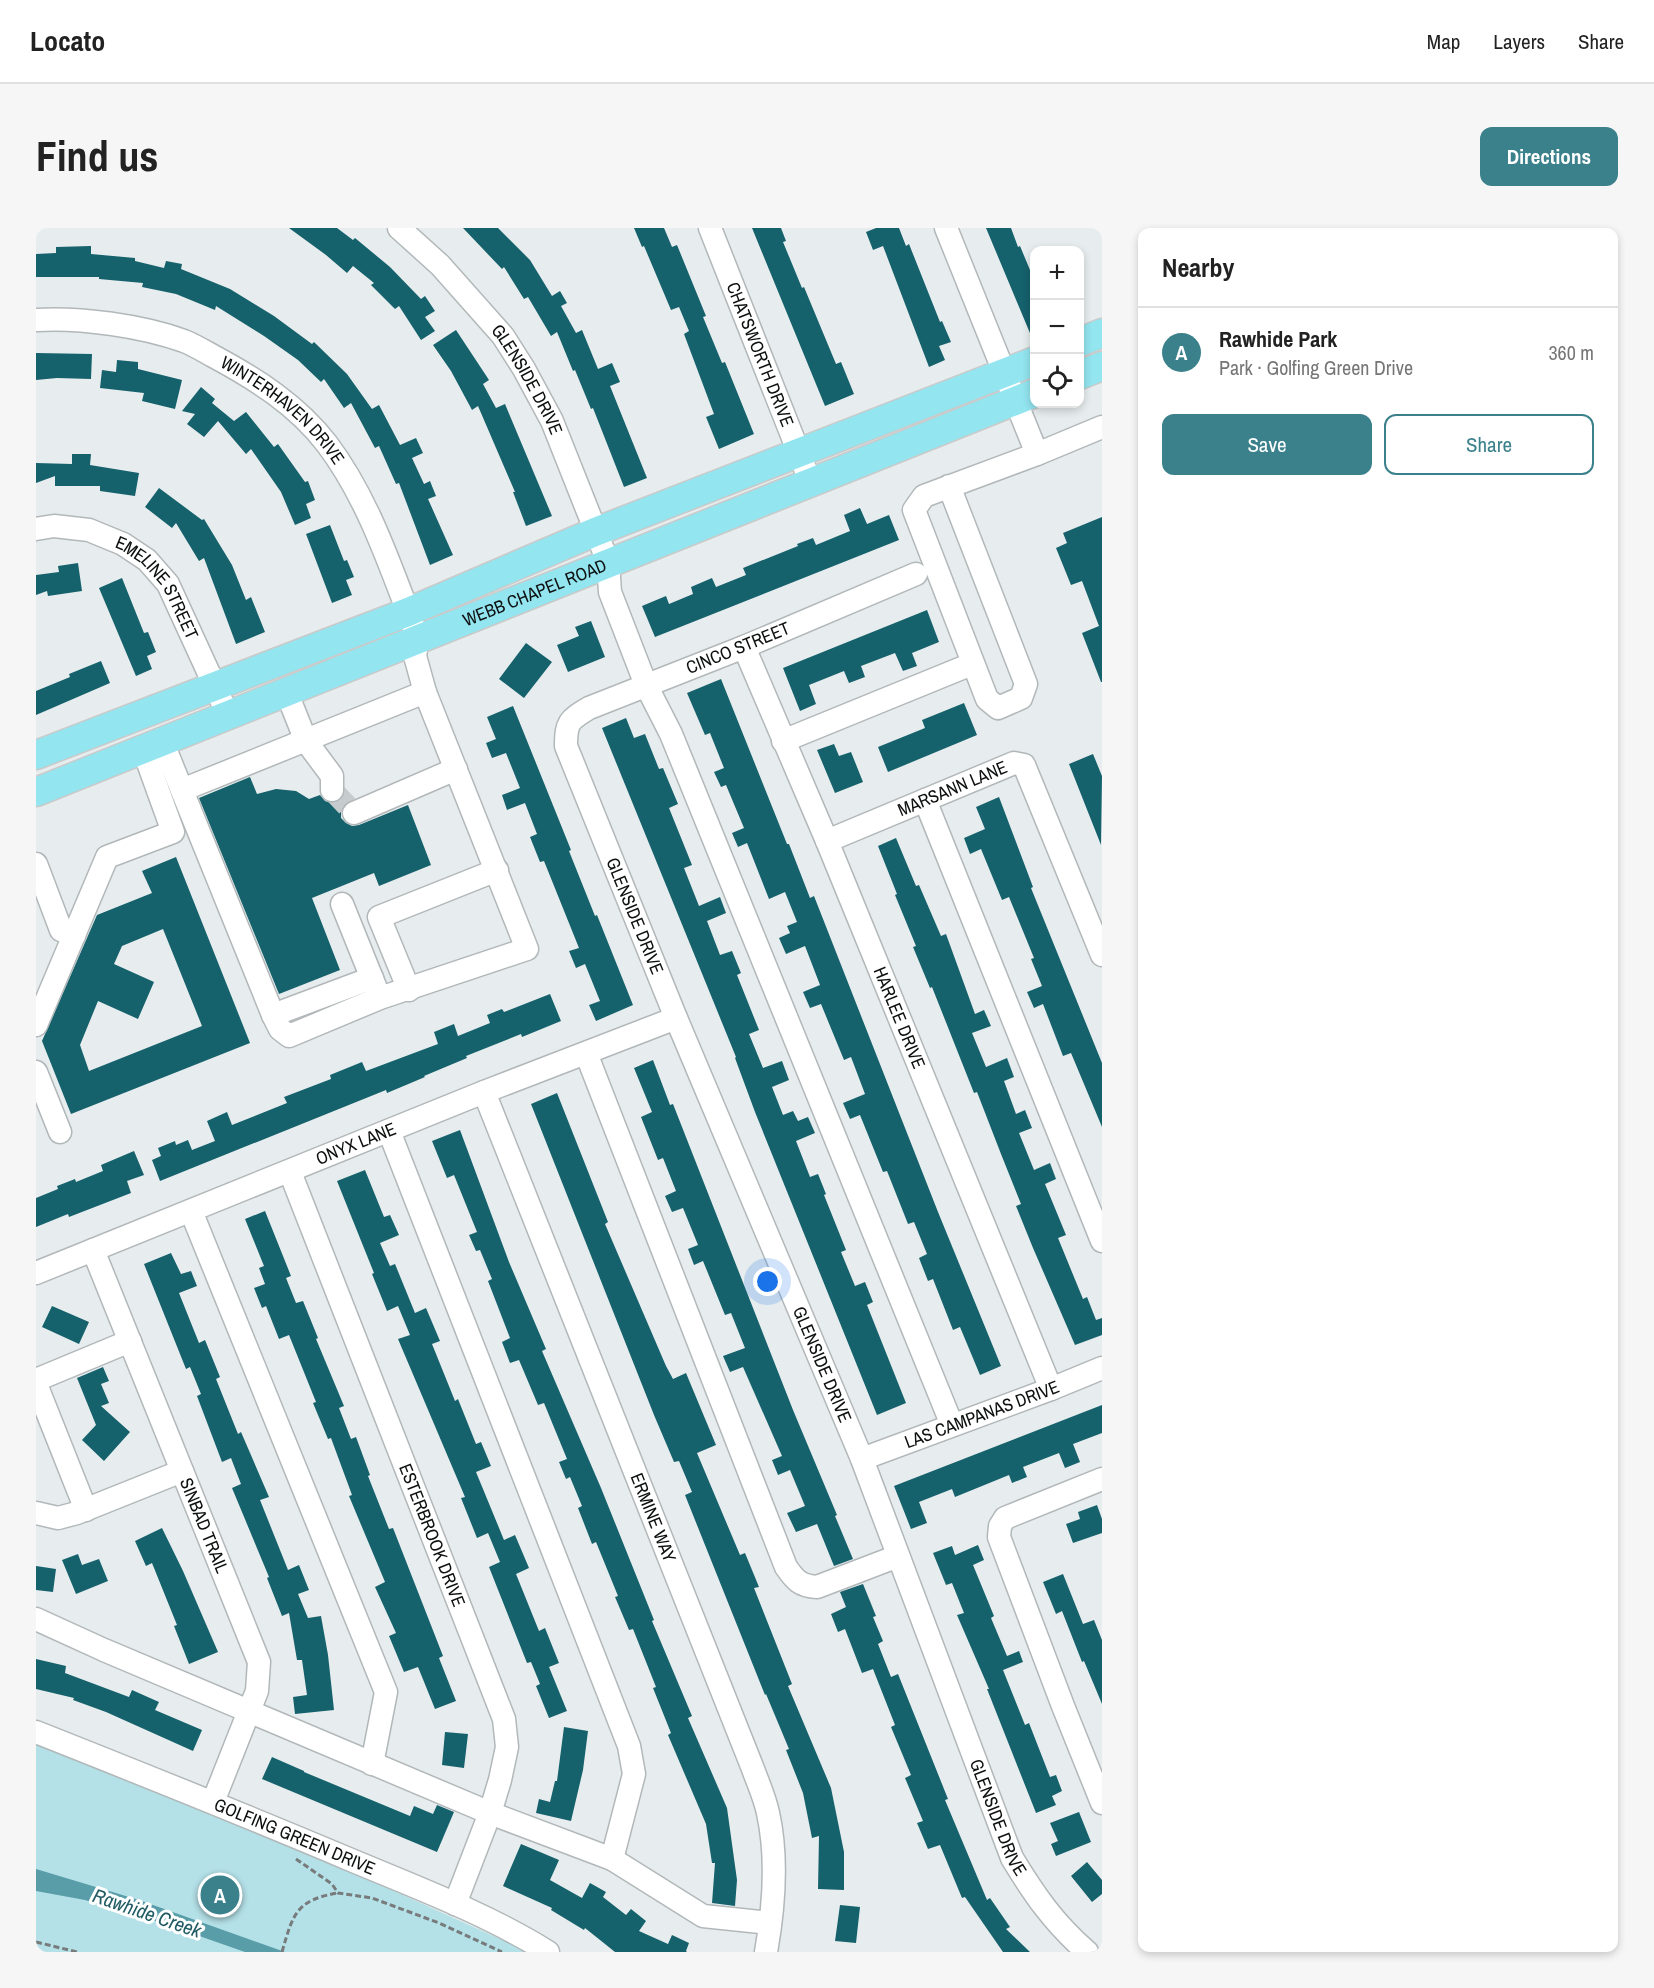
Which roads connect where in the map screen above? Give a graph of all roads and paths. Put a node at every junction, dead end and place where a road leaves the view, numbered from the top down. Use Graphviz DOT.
graph roads {
  1 [pos="399,228"];
  2 [pos="710,228"];
  3 [pos="945,228"];
  4 [pos="36,320"];
  5 [pos="1102,333"];
  6 [pos="1084,340"];
  7 [pos="1030,363"];
  8 [pos="1102,366"];
  9 [pos="1084,373"];
  10 [pos="1004,374"];
  11 [pos="1025,397"];
  12 [pos="1102,427"];
  13 [pos="799,454"];
  14 [pos="1037,454"];
  15 [pos="810,481"];
  16 [pos="950,486"];
  17 [pos="36,529"];
  18 [pos="595,532"];
  19 [pos="608,562"];
  20 [pos="916,574"];
  21 [pos="408,612"];
  22 [pos="418,638"];
  23 [pos="744,646"];
  24 [pos="962,668"];
  25 [pos="646,685"];
  26 [pos="216,686"];
  27 [pos="286,691"];
  28 [pos="425,692"];
  29 [pos="228,715"];
  30 [pos="130,719"];
  31 [pos="566,729"];
  32 [pos="306,741"];
  33 [pos="783,741"];
  34 [pos="152,745"];
  35 [pos="36,755"];
  36 [pos="456,769"];
  37 [pos="332,783"];
  38 [pos="182,790"];
  39 [pos="36,792"];
  40 [pos="925,800"];
  41 [pos="354,813"];
  42 [pos="827,841"];
  43 [pos="36,864"];
  44 [pos="497,870"];
  45 [pos="342,904"];
  46 [pos="74,936"];
  47 [pos="1102,955"];
  48 [pos="376,988"];
  49 [pos="409,990"];
  50 [pos="676,1018"];
  51 [pos="36,1025"];
  52 [pos="586,1053"];
  53 [pos="36,1072"];
  54 [pos="484,1092"];
  55 [pos="389,1131"];
  56 [pos="60,1132"];
  57 [pos="290,1172"];
  58 [pos="191,1211"];
  59 [pos="1102,1241"];
  60 [pos="93,1250"];
  61 [pos="36,1273"];
  62 [pos="130,1341"];
  63 [pos="1102,1368"];
  64 [pos="36,1382"];
  65 [pos="1051,1389"];
  66 [pos="952,1425"];
  67 [pos="861,1459"];
  68 [pos="182,1471"];
  69 [pos="1102,1479"];
  70 [pos="86,1510"];
  71 [pos="36,1514"];
  72 [pos="898,1556"];
  73 [pos="36,1619"];
  74 [pos="248,1712"];
  75 [pos="36,1732"];
  76 [pos="372,1764"];
  77 [pos="213,1802"];
  78 [pos="1102,1803"];
  79 [pos="490,1813"];
  80 [pos="288,1853"];
  81 [pos="612,1859"];
  82 [pos="338,1893"];
  83 [pos="455,1904"];
  84 [pos="770,1923"];
  85 [pos="36,1942"];
  86 [pos="77,1952"];
  87 [pos="282,1952"];
  88 [pos="502,1952"];
  89 [pos="548,1952"];
  90 [pos="766,1952"];
  91 [pos="1087,1952"];
  1 -- 18 [label="street, GLENSIDE DRIVE"];
  2 -- 13 [label="street, CHATSWORTH DRIVE"];
  3 -- 10 [label="street"];
  4 -- 21 [label="street, WINTERHAVEN DRIVE"];
  5 -- 6 [label="main road"];
  7 -- 10 [label="main road, WEBB CHAPEL ROAD"];
  8 -- 9 [label="main road"];
  10 -- 11 [label="street"];
  10 -- 13 [label="main road, WEBB CHAPEL ROAD"];
  11 -- 14 [label="street"];
  11 -- 15 [label="main road, WEBB CHAPEL ROAD"];
  12 -- 14 [label="street"];
  13 -- 15 [label="street, CHATSWORTH DRIVE"];
  13 -- 18 [label="main road, WEBB CHAPEL ROAD"];
  14 -- 16 [label="street"];
  15 -- 19 [label="main road, WEBB CHAPEL ROAD"];
  16 -- 16 [label="street"];
  17 -- 26 [label="street, EMELINE STREET"];
  18 -- 19 [label="street, GLENSIDE DRIVE"];
  18 -- 21 [label="main road, WEBB CHAPEL ROAD"];
  19 -- 22 [label="main road, WEBB CHAPEL ROAD"];
  19 -- 25 [label="street, GLENSIDE DRIVE"];
  20 -- 23 [label="street, CINCO STREET"];
  21 -- 22 [label="street, WINTERHAVEN DRIVE"];
  21 -- 26 [label="main road, WEBB CHAPEL ROAD"];
  22 -- 27 [label="main road, WEBB CHAPEL ROAD"];
  22 -- 28 [label="street, WINTERHAVEN DRIVE"];
  23 -- 25 [label="street, CINCO STREET"];
  23 -- 33 [label="street, HARLEE DRIVE"];
  24 -- 33 [label="street"];
  25 -- 31 [label="street, CINCO STREET"];
  25 -- 66 [label="street, GLENSIDE DRIVE"];
  26 -- 29 [label="street, EMELINE STREET"];
  26 -- 30 [label="main road, WEBB CHAPEL ROAD"];
  27 -- 29 [label="main road, WEBB CHAPEL ROAD"];
  27 -- 32 [label="street"];
  28 -- 32 [label="street"];
  28 -- 36 [label="street, WINTERHAVEN DRIVE"];
  29 -- 34 [label="main road, WEBB CHAPEL ROAD"];
  30 -- 34 [label="main road"];
  30 -- 35 [label="main road, WEBB CHAPEL ROAD"];
  31 -- 50 [label="street, GLENSIDE DRIVE"];
  32 -- 37 [label="street"];
  32 -- 38 [label="street"];
  33 -- 42 [label="street, HARLEE DRIVE"];
  34 -- 38 [label="street"];
  34 -- 39 [label="main road, WEBB CHAPEL ROAD"];
  34 -- 46 [label="street"];
  36 -- 41 [label="street"];
  36 -- 44 [label="street, WINTERHAVEN DRIVE"];
  38 -- 48 [label="street"];
  40 -- 42 [label="street, MARSANN LANE"];
  40 -- 47 [label="street, MARSANN LANE"];
  40 -- 59 [label="street"];
  42 -- 65 [label="street, HARLEE DRIVE"];
  43 -- 46 [label="street"];
  44 -- 49 [label="street"];
  44 -- 49 [label="street, WINTERHAVEN DRIVE"];
  45 -- 48 [label="street"];
  46 -- 51 [label="street"];
  48 -- 49 [label="street"];
  50 -- 52 [label="street, ONYX LANE"];
  50 -- 67 [label="street, GLENSIDE DRIVE"];
  52 -- 54 [label="street, ONYX LANE"];
  52 -- 72 [label="street"];
  53 -- 56 [label="street"];
  54 -- 55 [label="street, ONYX LANE"];
  54 -- 84 [label="street, ERMINE WAY"];
  55 -- 57 [label="street, ONYX LANE"];
  55 -- 81 [label="street"];
  57 -- 58 [label="street, ONYX LANE"];
  57 -- 79 [label="street, ESTERBROOK DRIVE"];
  58 -- 60 [label="street, ONYX LANE"];
  58 -- 76 [label="street"];
  60 -- 61 [label="street, ONYX LANE"];
  60 -- 62 [label="street, SINBAD TRAIL"];
  62 -- 64 [label="street"];
  62 -- 68 [label="street, SINBAD TRAIL"];
  63 -- 65 [label="street, LAS CAMPANAS DRIVE"];
  64 -- 70 [label="street"];
  65 -- 66 [label="street, LAS CAMPANAS DRIVE"];
  66 -- 67 [label="street, LAS CAMPANAS DRIVE"];
  67 -- 72 [label="street, GLENSIDE DRIVE"];
  68 -- 70 [label="street"];
  68 -- 74 [label="street, SINBAD TRAIL"];
  69 -- 78 [label="street"];
  70 -- 71 [label="street"];
  72 -- 91 [label="street, GLENSIDE DRIVE"];
  73 -- 74 [label="street"];
  74 -- 76 [label="street"];
  74 -- 77 [label="street, SINBAD TRAIL"];
  75 -- 77 [label="street, GOLFING GREEN DRIVE"];
  76 -- 79 [label="street"];
  77 -- 83 [label="street, GOLFING GREEN DRIVE"];
  79 -- 81 [label="street"];
  79 -- 83 [label="street, ESTERBROOK DRIVE"];
  80 -- 82 [label="path"];
  81 -- 84 [label="street"];
  82 -- 87 [label="path"];
  82 -- 88 [label="path"];
  83 -- 89 [label="street, GOLFING GREEN DRIVE"];
  84 -- 90 [label="street, ERMINE WAY"];
  85 -- 86 [label="path"];
}
